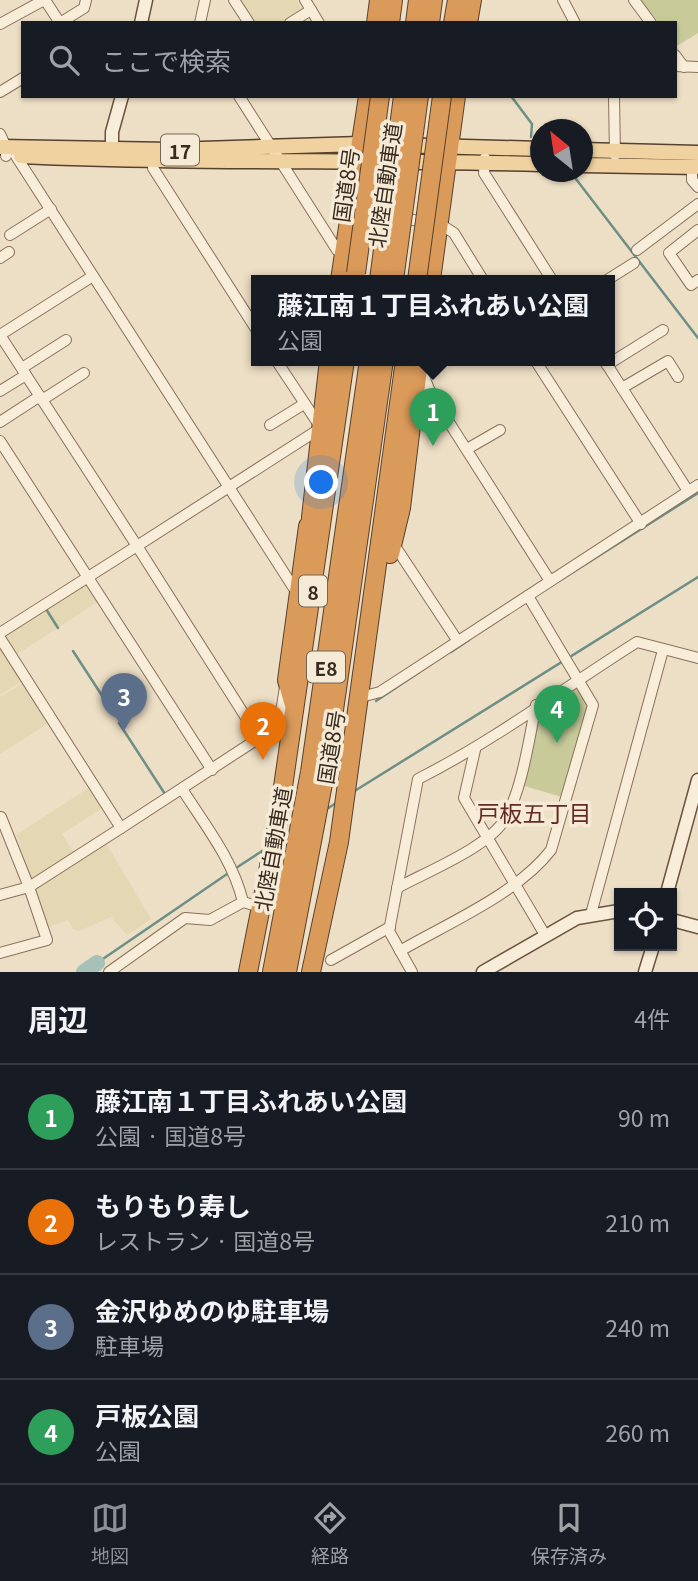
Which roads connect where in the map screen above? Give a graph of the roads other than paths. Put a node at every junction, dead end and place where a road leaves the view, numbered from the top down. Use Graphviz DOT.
graph roads {
  1 [pos="44,0"];
  2 [pos="86,0"];
  3 [pos="146,0"];
  4 [pos="205,0"];
  5 [pos="234,0"];
  6 [pos="305,0"];
  7 [pos="418,0"];
  8 [pos="433,0"];
  9 [pos="457,0"];
  10 [pos="472,0"];
  11 [pos="563,0"];
  12 [pos="634,0"];
  13 [pos="311,10"];
  14 [pos="59,21"];
  15 [pos="63,21"];
  16 [pos="141,21"];
  17 [pos="200,21"];
  18 [pos="249,21"];
  19 [pos="293,21"];
  20 [pos="318,21"];
  21 [pos="415,21"];
  22 [pos="430,21"];
  23 [pos="453,21"];
  24 [pos="468,21"];
  25 [pos="574,21"];
  26 [pos="650,21"];
  27 [pos="0,24"];
  28 [pos="680,66"];
  29 [pos="698,66"];
  30 [pos="21,79"];
  31 [pos="0,92"];
  32 [pos="121,98"];
  33 [pos="240,98"];
  34 [pos="368,98"];
  35 [pos="380,98"];
  36 [pos="403,98"];
  37 [pos="419,98"];
  38 [pos="442,98"];
  39 [pos="456,98"];
  40 [pos="614,98"];
  41 [pos="360,144"];
  42 [pos="269,145"];
  43 [pos="485,147"];
  44 [pos="5,149"];
  45 [pos="530,149"];
  46 [pos="593,152"];
  47 [pos="112,154"];
  48 [pos="447,154"];
  49 [pos="615,158"];
  50 [pos="153,161"];
  51 [pos="484,162"];
  52 [pos="696,162"];
  53 [pos="281,163"];
  54 [pos="358,163"];
  55 [pos="593,163"];
  56 [pos="530,164"];
  57 [pos="698,187"];
  58 [pos="698,204"];
  59 [pos="51,209"];
  60 [pos="352,211"];
  61 [pos="440,224"];
  62 [pos="698,230"];
  63 [pos="10,235"];
  64 [pos="637,250"];
  65 [pos="345,253"];
  66 [pos="634,263"];
  67 [pos="350,275"];
  68 [pos="351,275"];
  69 [pos="380,275"];
  70 [pos="395,275"];
  71 [pos="418,275"];
  72 [pos="432,275"];
  73 [pos="480,275"];
  74 [pos="549,275"];
  75 [pos="615,275"];
  76 [pos="93,276"];
  77 [pos="698,280"];
  78 [pos="251,321"];
  79 [pos="663,330"];
  80 [pos="0,335"];
  81 [pos="66,340"];
  82 [pos="615,358"];
  83 [pos="280,366"];
  84 [pos="328,366"];
  85 [pos="344,366"];
  86 [pos="368,366"];
  87 [pos="383,366"];
  88 [pos="416,366"];
  89 [pos="416,366"];
  90 [pos="419,366"];
  91 [pos="539,366"];
  92 [pos="608,366"];
  93 [pos="24,371"];
  94 [pos="84,373"];
  95 [pos="678,377"];
  96 [pos="622,388"];
  97 [pos="0,391"];
  98 [pos="41,398"];
  99 [pos="304,404"];
  100 [pos="0,422"];
  101 [pos="270,425"];
  102 [pos="321,428"];
  103 [pos="499,429"];
  104 [pos="0,441"];
  105 [pos="467,449"];
  106 [pos="698,485"];
  107 [pos="228,487"];
  108 [pos="688,491"];
  109 [pos="311,517"];
  110 [pos="641,524"];
  111 [pos="393,543"];
  112 [pos="136,546"];
  113 [pos="88,577"];
  114 [pos="550,581"];
  115 [pos="376,589"];
  116 [pos="299,591"];
  117 [pos="528,596"];
  118 [pos="311,605"];
  119 [pos="0,636"];
  120 [pos="457,640"];
  121 [pos="663,650"];
  122 [pos="698,658"];
  123 [pos="576,675"];
  124 [pos="286,680"];
  125 [pos="361,696"];
  126 [pos="536,705"];
  127 [pos="295,709"];
  128 [pos="259,738"];
  129 [pos="475,750"];
  130 [pos="212,770"];
  131 [pos="698,780"];
  132 [pos="183,789"];
  133 [pos="0,816"];
  134 [pos="121,828"];
  135 [pos="486,839"];
  136 [pos="514,884"];
  137 [pos="29,887"];
  138 [pos="397,888"];
  139 [pos="668,888"];
  140 [pos="0,895"];
  141 [pos="255,901"];
  142 [pos="614,912"];
  143 [pos="591,914"];
  144 [pos="677,921"];
  145 [pos="390,927"];
  146 [pos="698,927"];
  147 [pos="545,934"];
  148 [pos="400,951"];
  149 [pos="651,951"];
  150 [pos="0,953"];
  151 [pos="331,960"];
  152 [pos="109,972"];
  153 [pos="248,972"];
  154 [pos="272,972"];
  155 [pos="287,972"];
  156 [pos="311,972"];
  157 [pos="411,972"];
  158 [pos="483,972"];
  159 [pos="645,972"];
  1 -- 14 [label="street"];
  1 -- 27 [label="street"];
  2 -- 15 [label="street"];
  3 -- 16 [label="street"];
  4 -- 17 [label="street"];
  5 -- 18 [label="street"];
  6 -- 13 [label="street"];
  7 -- 21 [label="highway"];
  8 -- 22 [label="highway"];
  9 -- 23 [label="highway"];
  10 -- 24 [label="highway"];
  11 -- 25 [label="street"];
  12 -- 26 [label="street"];
  13 -- 19 [label="street"];
  13 -- 20 [label="street"];
  28 -- 29 [label="street"];
  30 -- 31 [label="street"];
  32 -- 47 [label="street"];
  33 -- 42 [label="street"];
  34 -- 41 [label="highway"];
  35 -- 68 [label="highway, 国道8号, bridge"];
  36 -- 69 [label="highway, 北陸自動車道, bridge"];
  37 -- 70 [label="highway, 北陸自動車道, bridge"];
  38 -- 71 [label="highway, bridge"];
  39 -- 48 [label="highway"];
  40 -- 49 [label="street"];
  41 -- 42 [label="main road, 17"];
  41 -- 48 [label="main road, 17"];
  41 -- 54 [label="highway"];
  42 -- 47 [label="main road, 17"];
  42 -- 53 [label="street"];
  43 -- 45 [label="main road, 17"];
  43 -- 48 [label="main road, 17"];
  43 -- 51 [label="street"];
  44 -- 47 [label="main road, 17"];
  44 -- 59 [label="street"];
  46 -- 49 [label="main road"];
  47 -- 50 [label="main road, 17"];
  48 -- 51 [label="main road, 17"];
  48 -- 54 [label="main road, 17"];
  48 -- 61 [label="highway"];
  49 -- 52 [label="main road"];
  49 -- 55 [label="main road"];
  50 -- 53 [label="main road, 17"];
  50 -- 78 [label="street"];
  51 -- 56 [label="main road, 17"];
  51 -- 74 [label="street"];
  52 -- 57 [label="street"];
  53 -- 54 [label="main road, 17"];
  53 -- 65 [label="street"];
  54 -- 60 [label="highway"];
  58 -- 64 [label="street"];
  59 -- 63 [label="street"];
  59 -- 76 [label="street"];
  60 -- 61 [label="street"];
  60 -- 65 [label="highway"];
  61 -- 72 [label="highway"];
  61 -- 73 [label="street"];
  62 -- 77 [label="street"];
  65 -- 67 [label="highway"];
  66 -- 75 [label="street"];
  76 -- 80 [label="street"];
  76 -- 107 [label="street"];
  79 -- 82 [label="street"];
  80 -- 93 [label="street"];
  81 -- 93 [label="street"];
  83 -- 99 [label="street"];
  84 -- 102 [label="highway"];
  85 -- 118 [label="highway, 国道8号 / 8"];
  86 -- 154 [label="highway, 北陸自動車道 / E8"];
  87 -- 155 [label="highway, 北陸自動車道 / E8"];
  88 -- 111 [label="highway"];
  89 -- 115 [label="highway, 国道8号"];
  90 -- 105 [label="street"];
  91 -- 110 [label="street"];
  92 -- 96 [label="street"];
  93 -- 97 [label="street"];
  93 -- 98 [label="street"];
  94 -- 98 [label="street"];
  95 -- 96 [label="street"];
  96 -- 108 [label="street"];
  98 -- 100 [label="street"];
  98 -- 112 [label="street"];
  99 -- 101 [label="street"];
  99 -- 102 [label="street"];
  102 -- 107 [label="street"];
  102 -- 109 [label="highway"];
  103 -- 105 [label="street"];
  104 -- 113 [label="street"];
  105 -- 114 [label="street"];
  106 -- 108 [label="street"];
  107 -- 112 [label="street"];
  107 -- 116 [label="street"];
  108 -- 110 [label="street"];
  109 -- 116 [label="highway"];
  109 -- 118 [label="highway"];
  110 -- 114 [label="street"];
  111 -- 115 [label="highway"];
  111 -- 120 [label="street"];
  112 -- 113 [label="street"];
  112 -- 128 [label="street"];
  113 -- 119 [label="street"];
  113 -- 130 [label="street"];
  114 -- 117 [label="street"];
  115 -- 125 [label="highway, 国道8号"];
  116 -- 124 [label="highway"];
  117 -- 120 [label="street"];
  117 -- 123 [label="street"];
  118 -- 127 [label="highway, 国道8号 / 8"];
  119 -- 134 [label="street"];
  120 -- 125 [label="street"];
  121 -- 122 [label="street"];
  121 -- 123 [label="street"];
  121 -- 143 [label="street"];
  123 -- 126 [label="street"];
  123 -- 136 [label="street"];
  124 -- 127 [label="highway"];
  124 -- 128 [label="street"];
  125 -- 156 [label="highway, 国道8号"];
  126 -- 129 [label="street"];
  126 -- 135 [label="street"];
  127 -- 141 [label="highway, 国道8号 / 8"];
  128 -- 130 [label="street"];
  129 -- 135 [label="street"];
  129 -- 138 [label="street"];
  130 -- 132 [label="street"];
  131 -- 139 [label="street"];
  132 -- 134 [label="street"];
  132 -- 141 [label="street"];
  133 -- 137 [label="street"];
  134 -- 137 [label="street"];
  135 -- 136 [label="street"];
  135 -- 138 [label="street"];
  136 -- 147 [label="street"];
  136 -- 148 [label="street"];
  137 -- 140 [label="street"];
  137 -- 150 [label="street"];
  138 -- 145 [label="street"];
  141 -- 152 [label="street"];
  141 -- 153 [label="highway, 国道8号 / 8"];
  142 -- 143 [label="street"];
  143 -- 147 [label="street"];
  144 -- 146 [label="street"];
  145 -- 148 [label="street"];
  145 -- 151 [label="street"];
  147 -- 158 [label="street"];
  148 -- 157 [label="street"];
  149 -- 159 [label="street"];
}
